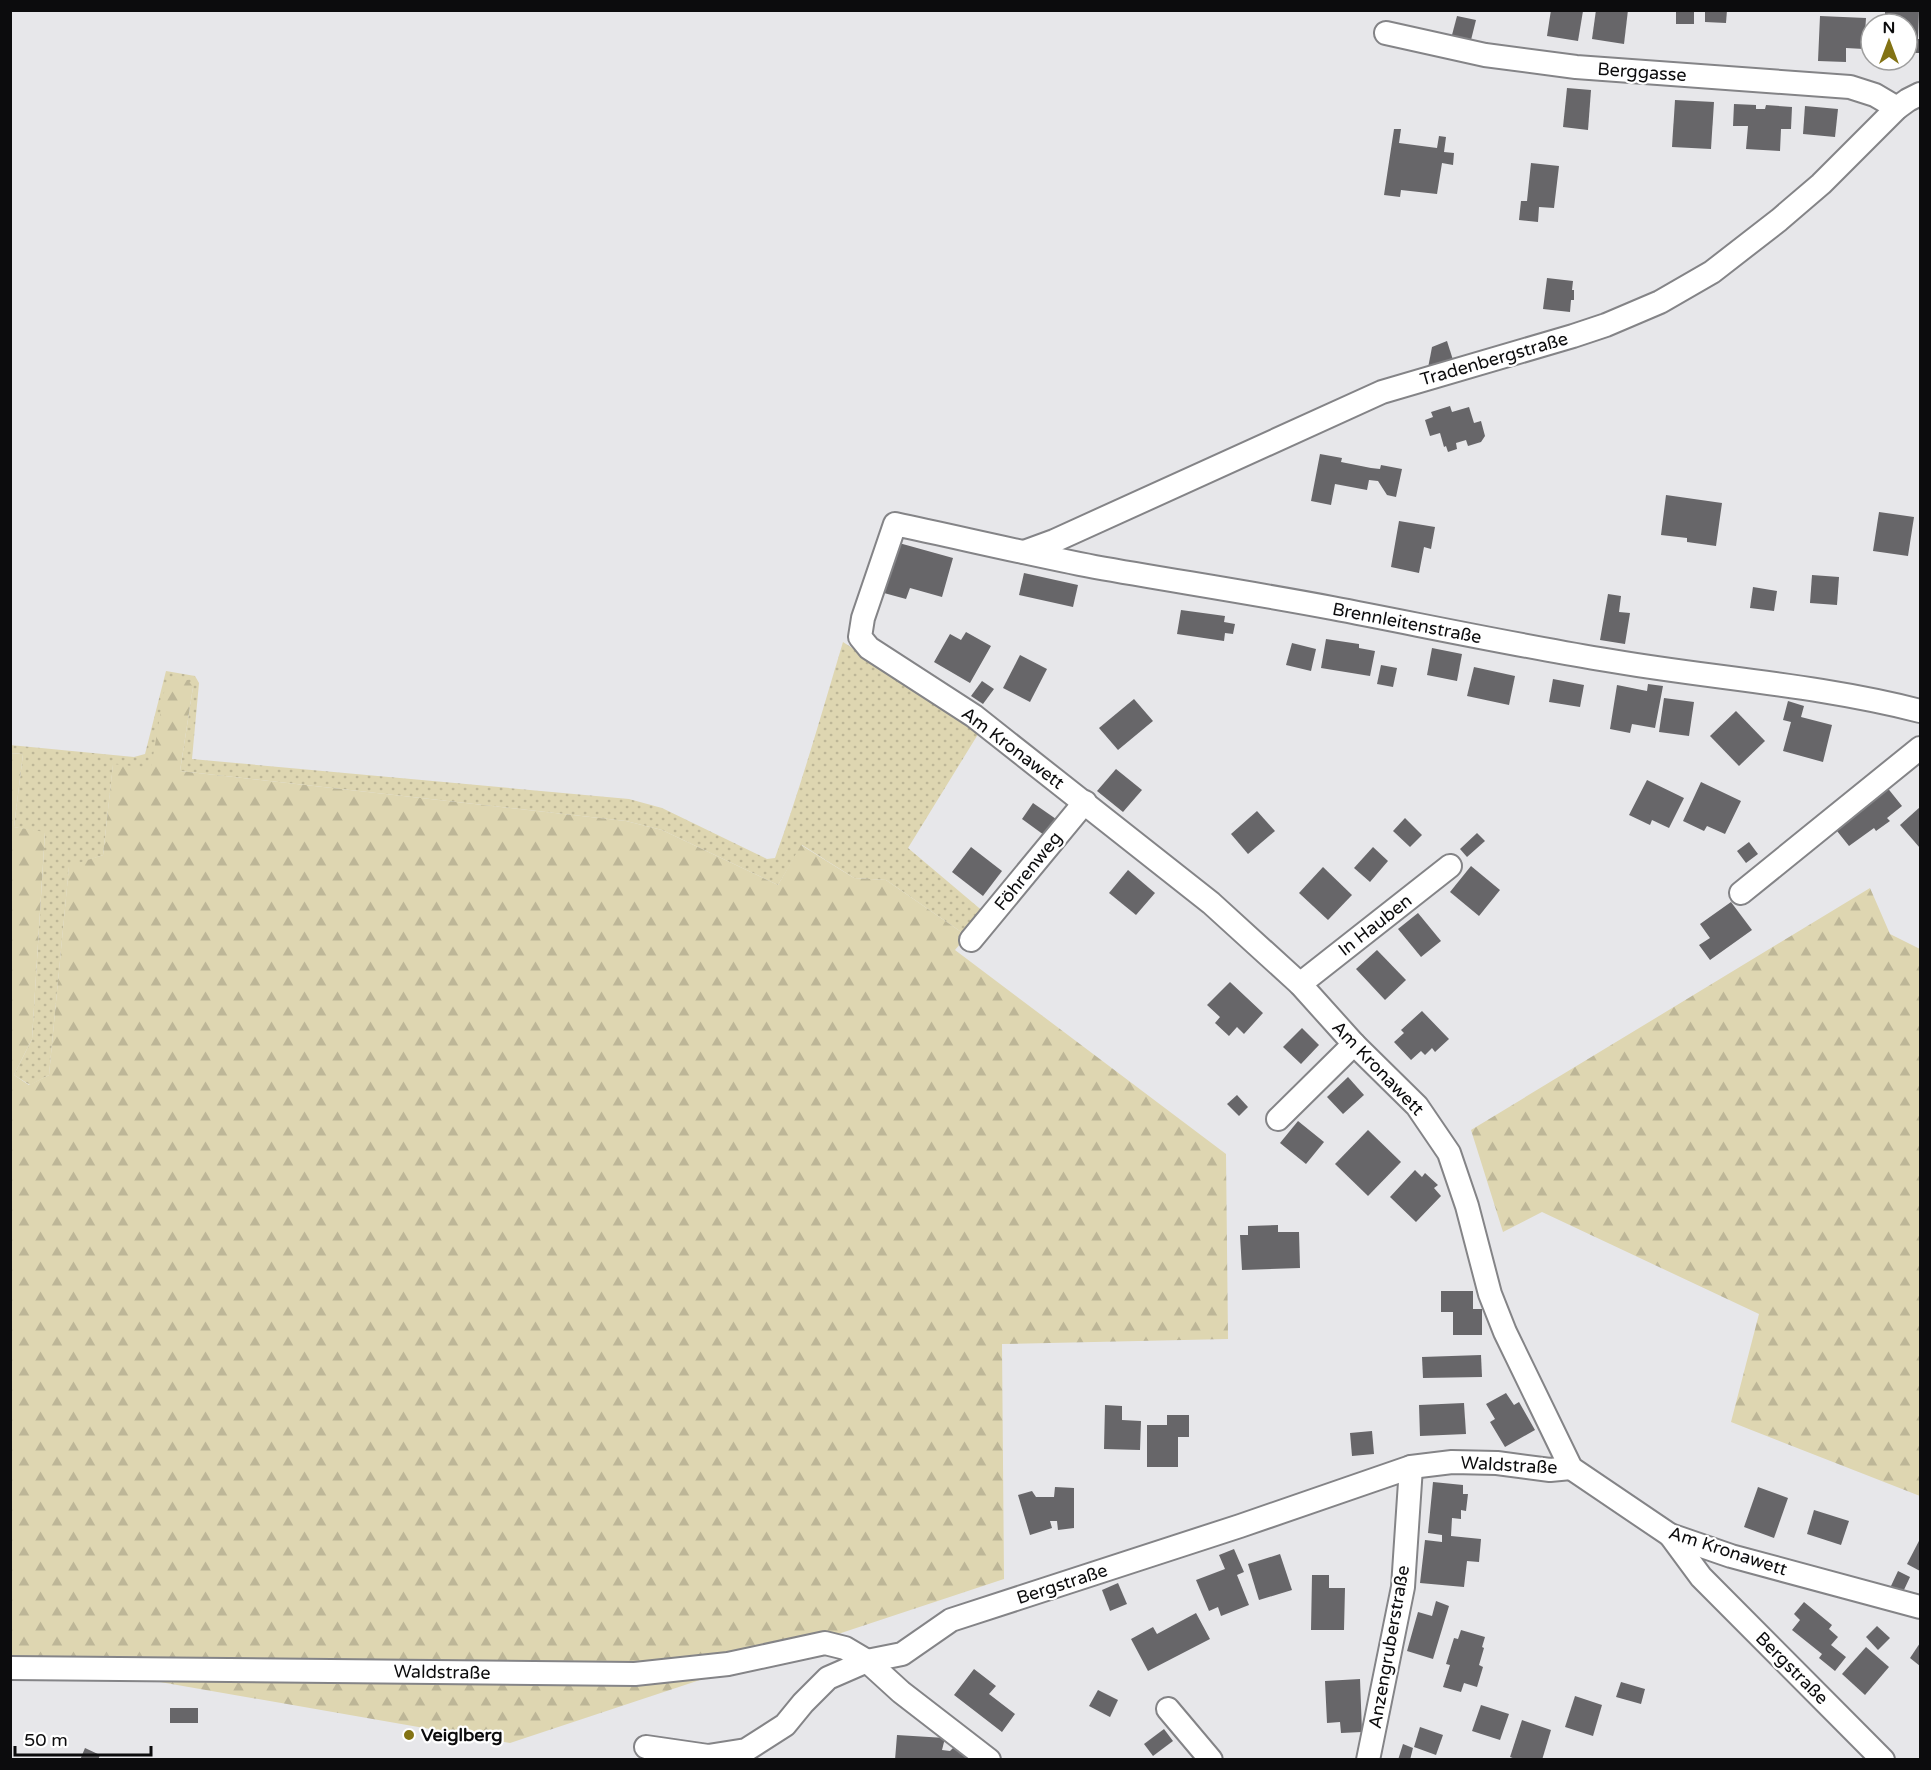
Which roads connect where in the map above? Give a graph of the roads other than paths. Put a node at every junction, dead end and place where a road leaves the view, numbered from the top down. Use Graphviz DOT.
graph roads {
  1 [pos="1386,33"];
  2 [pos="1920,94"];
  3 [pos="1897,108"];
  4 [pos="895,524"];
  5 [pos="1090,525"];
  6 [pos="1023,553"];
  7 [pos="1095,567"];
  8 [pos="1920,711"];
  9 [pos="1920,748"];
  10 [pos="1085,802"];
  11 [pos="1450,866"];
  12 [pos="1741,894"];
  13 [pos="971,940"];
  14 [pos="1300,984"];
  15 [pos="1354,1044"];
  16 [pos="1278,1119"];
  17 [pos="1411,1467"];
  18 [pos="1571,1468"];
  19 [pos="1670,1535"];
  20 [pos="1920,1607"];
  21 [pos="867,1661"];
  22 [pos="10,1668"];
  23 [pos="1168,1709"];
  24 [pos="645,1747"];
  25 [pos="1372,1758"];
  26 [pos="989,1760"];
  27 [pos="1211,1760"];
  28 [pos="1883,1760"];
  1 -- 3 [label="street, Berggasse"];
  2 -- 3 [label="street, Tradenbergstraße"];
  3 -- 5 [label="street, Tradenbergstraße"];
  4 -- 6 [label="street, Brennleitenstraße"];
  4 -- 10 [label="street, Am Kronawett"];
  5 -- 6 [label="street, Tradenbergstraße"];
  5 -- 7 [label="street"];
  6 -- 7 [label="street, Brennleitenstraße"];
  7 -- 8 [label="street, Brennleitenstraße"];
  9 -- 12 [label="street"];
  10 -- 13 [label="street, Föhrenweg"];
  10 -- 14 [label="street, Am Kronawett"];
  11 -- 14 [label="street, In Hauben"];
  14 -- 15 [label="street, Am Kronawett"];
  15 -- 16 [label="street"];
  15 -- 18 [label="street, Am Kronawett"];
  17 -- 18 [label="street, Waldstraße"];
  17 -- 21 [label="street, Bergstraße"];
  17 -- 25 [label="street, Anzengruberstraße"];
  18 -- 19 [label="street, Am Kronawett"];
  19 -- 20 [label="street, Am Kronawett"];
  19 -- 28 [label="street, Bergstraße"];
  21 -- 22 [label="street, Waldstraße"];
  21 -- 24 [label="street, Bergstraße"];
  21 -- 26 [label="street"];
  23 -- 27 [label="street"];
}
